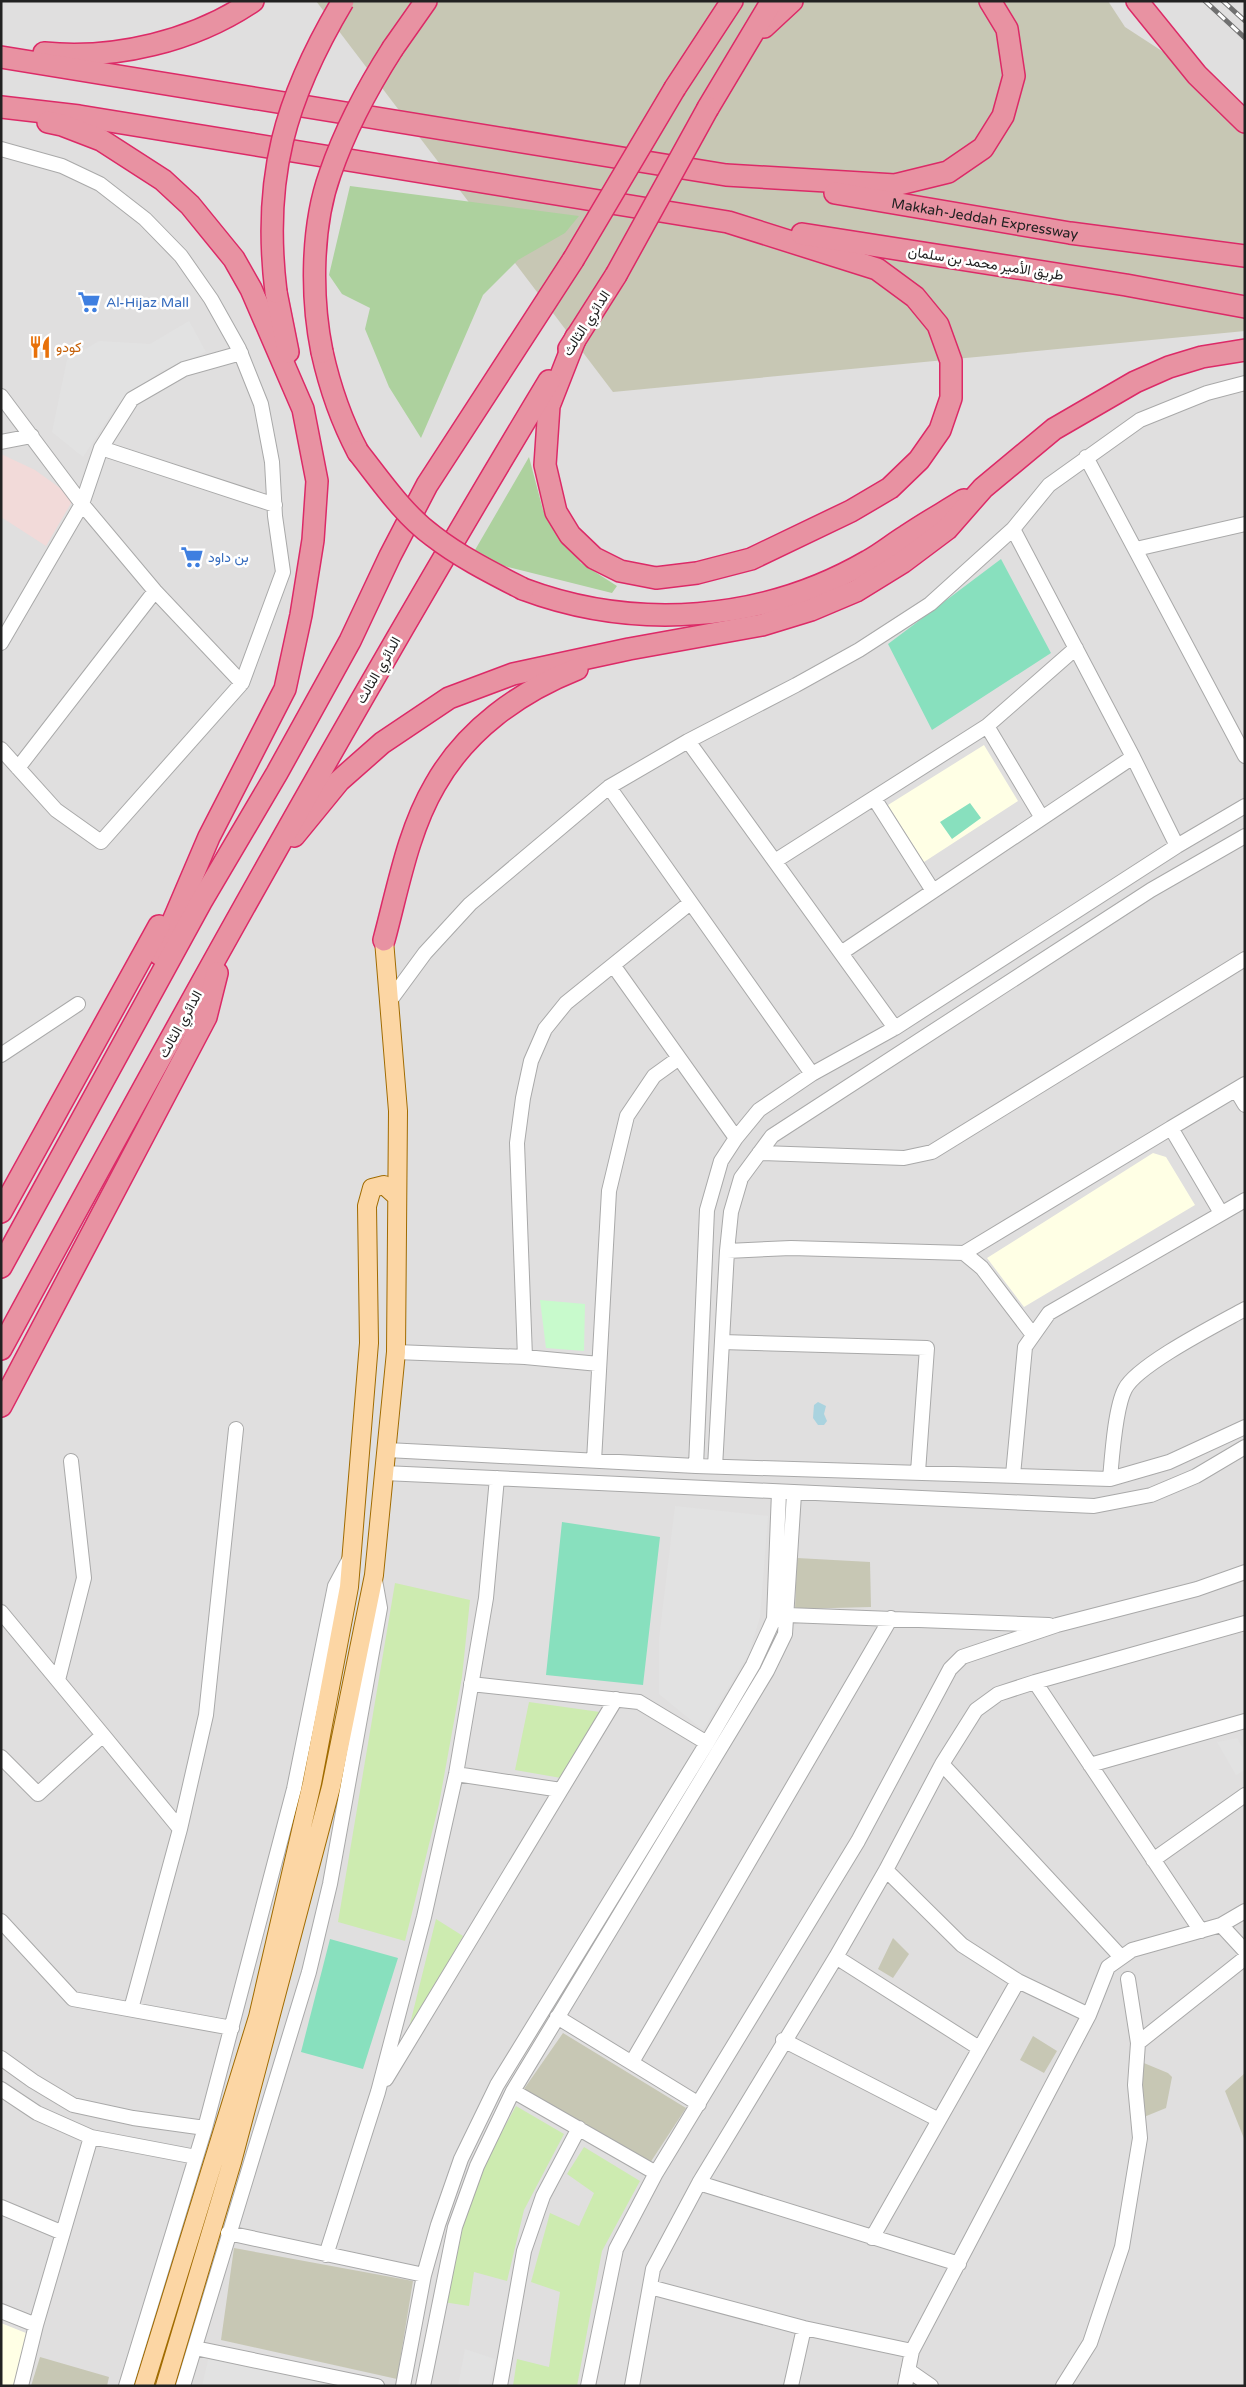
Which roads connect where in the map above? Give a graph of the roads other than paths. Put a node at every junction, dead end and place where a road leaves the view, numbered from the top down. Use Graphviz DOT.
graph roads {
  1 [pos="253,1"];
  2 [pos="344,1"];
  3 [pos="426,1"];
  4 [pos="732,1"];
  5 [pos="772,1"];
  6 [pos="792,1"];
  7 [pos="990,1"];
  8 [pos="1137,1"];
  9 [pos="1149,1"];
  10 [pos="742,48"];
  11 [pos="1,49"];
  12 [pos="1,57"];
  13 [pos="1197,75"];
  14 [pos="1,107"];
  15 [pos="1,112"];
  16 [pos="1245,122"];
  17 [pos="1,149"];
  18 [pos="726,175"];
  19 [pos="728,222"];
  20 [pos="1245,256"];
  21 [pos="1245,307"];
  22 [pos="576,337"];
  23 [pos="1245,350"];
  24 [pos="241,353"];
  25 [pos="1245,383"];
  26 [pos="295,389"];
  27 [pos="1,396"];
  28 [pos="32,436"];
  29 [pos="1,442"];
  30 [pos="101,448"];
  31 [pos="1086,457"];
  32 [pos="983,488"];
  33 [pos="82,504"];
  34 [pos="275,505"];
  35 [pos="1245,524"];
  36 [pos="1013,529"];
  37 [pos="1136,549"];
  38 [pos="156,590"];
  39 [pos="1,643"];
  40 [pos="1076,648"];
  41 [pos="629,649"];
  42 [pos="242,683"];
  43 [pos="987,726"];
  44 [pos="688,740"];
  45 [pos="1245,756"];
  46 [pos="1133,757"];
  47 [pos="7,759"];
  48 [pos="609,787"];
  49 [pos="874,798"];
  50 [pos="1245,806"];
  51 [pos="1042,818"];
  52 [pos="1245,836"];
  53 [pos="1177,846"];
  54 [pos="204,848"];
  55 [pos="775,862"];
  56 [pos="264,872"];
  57 [pos="932,892"];
  58 [pos="690,903"];
  59 [pos="384,940"];
  60 [pos="224,945"];
  61 [pos="841,953"];
  62 [pos="1245,959"];
  63 [pos="613,966"];
  64 [pos="389,1002"];
  65 [pos="78,1004"];
  66 [pos="146,1004"];
  67 [pos="895,1028"];
  68 [pos="1,1055"];
  69 [pos="679,1058"];
  70 [pos="812,1074"];
  71 [pos="1240,1087"];
  72 [pos="1245,1105"];
  73 [pos="1172,1128"];
  74 [pos="736,1138"];
  75 [pos="759,1154"];
  76 [pos="397,1197"];
  77 [pos="1245,1200"];
  78 [pos="1,1212"];
  79 [pos="1221,1213"];
  80 [pos="727,1251"];
  81 [pos="964,1253"];
  82 [pos="1,1267"];
  83 [pos="1245,1309"];
  84 [pos="43,1329"];
  85 [pos="1033,1335"];
  86 [pos="722,1342"];
  87 [pos="1,1349"];
  88 [pos="396,1352"];
  89 [pos="525,1357"];
  90 [pos="599,1364"];
  91 [pos="1,1373"];
  92 [pos="1,1406"];
  93 [pos="1245,1427"];
  94 [pos="236,1429"];
  95 [pos="1245,1447"];
  96 [pos="387,1450"];
  97 [pos="71,1461"];
  98 [pos="594,1461"];
  99 [pos="696,1466"];
  100 [pos="716,1467"];
  101 [pos="918,1472"];
  102 [pos="384,1473"];
  103 [pos="1013,1475"];
  104 [pos="497,1478"];
  105 [pos="1110,1479"];
  106 [pos="779,1492"];
  107 [pos="794,1494"];
  108 [pos="352,1555"];
  109 [pos="1245,1572"];
  110 [pos="374,1575"];
  111 [pos="1,1612"];
  112 [pos="787,1615"];
  113 [pos="891,1618"];
  114 [pos="1245,1623"];
  115 [pos="1057,1625"];
  116 [pos="58,1680"];
  117 [pos="1035,1682"];
  118 [pos="471,1684"];
  119 [pos="616,1699"];
  120 [pos="1245,1721"];
  121 [pos="103,1735"];
  122 [pos="707,1743"];
  123 [pos="1,1757"];
  124 [pos="942,1764"];
  125 [pos="1090,1765"];
  126 [pos="456,1774"];
  127 [pos="561,1790"];
  128 [pos="1245,1795"];
  129 [pos="180,1829"];
  130 [pos="1153,1860"];
  131 [pos="886,1870"];
  132 [pos="1245,1911"];
  133 [pos="1,1921"];
  134 [pos="1221,1925"];
  135 [pos="1201,1931"];
  136 [pos="1245,1951"];
  137 [pos="836,1957"];
  138 [pos="1121,1958"];
  139 [pos="1245,1958"];
  140 [pos="1128,1979"];
  141 [pos="1018,1981"];
  142 [pos="131,2010"];
  143 [pos="1089,2015"];
  144 [pos="556,2017"];
  145 [pos="232,2028"];
  146 [pos="784,2040"];
  147 [pos="1138,2043"];
  148 [pos="979,2048"];
  149 [pos="1,2058"];
  150 [pos="632,2062"];
  151 [pos="1,2089"];
  152 [pos="513,2090"];
  153 [pos="378,2092"];
  154 [pos="699,2104"];
  155 [pos="939,2120"];
  156 [pos="205,2128"];
  157 [pos="579,2128"];
  158 [pos="91,2138"];
  159 [pos="196,2157"];
  160 [pos="656,2173"];
  161 [pos="699,2183"];
  162 [pos="1,2206"];
  163 [pos="228,2232"];
  164 [pos="63,2233"];
  165 [pos="872,2238"];
  166 [pos="326,2255"];
  167 [pos="959,2264"];
  168 [pos="424,2275"];
  169 [pos="650,2287"];
  170 [pos="1,2311"];
  171 [pos="36,2325"];
  172 [pos="804,2328"];
  173 [pos="194,2348"];
  174 [pos="912,2351"];
  175 [pos="908,2370"];
  176 [pos="21,2386"];
  177 [pos="126,2386"];
  178 [pos="144,2386"];
  179 [pos="165,2386"];
  180 [pos="183,2386"];
  181 [pos="377,2386"];
  182 [pos="403,2386"];
  183 [pos="423,2386"];
  184 [pos="500,2386"];
  185 [pos="588,2386"];
  186 [pos="632,2386"];
  187 [pos="792,2386"];
  188 [pos="905,2386"];
  189 [pos="931,2386"];
  190 [pos="1063,2386"];
  1 -- 11 [label="highway"];
  2 -- 26 [label="highway, bridge"];
  3 -- 32 [label="highway, bridge"];
  4 -- 66 [label="highway, bridge"];
  5 -- 10 [label="highway, الدائري الثالث"];
  6 -- 10 [label="highway"];
  7 -- 18 [label="highway"];
  8 -- 13 [label="highway"];
  9 -- 13 [label="highway"];
  10 -- 22 [label="highway, الدائري الثالث, bridge"];
  12 -- 18 [label="highway"];
  13 -- 16 [label="highway"];
  14 -- 19 [label="highway"];
  15 -- 26 [label="highway"];
  17 -- 24 [label="street"];
  18 -- 20 [label="highway, Makkah-Jeddah Expressway"];
  19 -- 21 [label="highway, طريق الأمير محمد بن سلمان"];
  19 -- 22 [label="highway"];
  22 -- 56 [label="highway, الدائري الثالث"];
  23 -- 32 [label="highway"];
  24 -- 30 [label="street"];
  24 -- 34 [label="street"];
  25 -- 31 [label="street"];
  26 -- 54 [label="highway"];
  27 -- 28 [label="street"];
  28 -- 29 [label="street"];
  28 -- 33 [label="street"];
  30 -- 33 [label="street"];
  30 -- 34 [label="street"];
  31 -- 36 [label="street"];
  31 -- 37 [label="street"];
  32 -- 41 [label="highway"];
  33 -- 38 [label="street"];
  33 -- 39 [label="street"];
  34 -- 42 [label="street"];
  35 -- 37 [label="street"];
  36 -- 40 [label="street"];
  36 -- 44 [label="street"];
  37 -- 45 [label="street"];
  38 -- 42 [label="street"];
  38 -- 47 [label="street"];
  40 -- 43 [label="street"];
  40 -- 46 [label="street"];
  41 -- 56 [label="highway"];
  41 -- 59 [label="highway"];
  42 -- 47 [label="street"];
  43 -- 49 [label="street"];
  43 -- 51 [label="street"];
  44 -- 48 [label="street"];
  44 -- 55 [label="street"];
  46 -- 51 [label="street"];
  46 -- 53 [label="street"];
  48 -- 58 [label="street"];
  48 -- 64 [label="street"];
  49 -- 55 [label="street"];
  49 -- 57 [label="street"];
  50 -- 53 [label="street"];
  51 -- 57 [label="street"];
  52 -- 75 [label="street"];
  53 -- 67 [label="street"];
  54 -- 66 [label="highway"];
  54 -- 78 [label="highway"];
  55 -- 61 [label="street"];
  56 -- 60 [label="highway, الدائري الثالث"];
  57 -- 61 [label="street"];
  58 -- 63 [label="street"];
  58 -- 70 [label="street"];
  59 -- 64 [label="main road"];
  60 -- 84 [label="highway"];
  60 -- 87 [label="highway, الدائري الثالث"];
  61 -- 67 [label="street"];
  62 -- 75 [label="street"];
  63 -- 69 [label="street"];
  63 -- 89 [label="street"];
  64 -- 76 [label="main road"];
  65 -- 68 [label="street"];
  66 -- 82 [label="highway"];
  67 -- 70 [label="street"];
  69 -- 74 [label="street"];
  69 -- 90 [label="street"];
  70 -- 74 [label="street"];
  71 -- 72 [label="street"];
  71 -- 73 [label="street"];
  73 -- 79 [label="street"];
  73 -- 81 [label="street"];
  74 -- 99 [label="street"];
  75 -- 80 [label="street"];
  76 -- 88 [label="main road"];
  76 -- 108 [label="main road"];
  77 -- 79 [label="street"];
  79 -- 85 [label="street"];
  80 -- 81 [label="street"];
  80 -- 86 [label="street"];
  81 -- 85 [label="street"];
  83 -- 105 [label="street"];
  84 -- 91 [label="highway"];
  84 -- 92 [label="highway"];
  85 -- 103 [label="street"];
  86 -- 100 [label="street"];
  86 -- 101 [label="street"];
  88 -- 89 [label="street"];
  88 -- 96 [label="main road"];
  89 -- 90 [label="street"];
  90 -- 98 [label="street"];
  93 -- 105 [label="street"];
  94 -- 129 [label="street"];
  95 -- 107 [label="street"];
  96 -- 98 [label="street"];
  96 -- 102 [label="main road"];
  97 -- 116 [label="street"];
  98 -- 99 [label="street"];
  99 -- 100 [label="street"];
  100 -- 101 [label="street"];
  101 -- 103 [label="street"];
  102 -- 104 [label="street"];
  102 -- 110 [label="main road"];
  103 -- 105 [label="street"];
  104 -- 106 [label="street"];
  104 -- 118 [label="street"];
  106 -- 107 [label="street"];
  106 -- 122 [label="street"];
  107 -- 112 [label="street"];
  108 -- 145 [label="street"];
  108 -- 178 [label="main road"];
  109 -- 115 [label="street"];
  110 -- 163 [label="street"];
  110 -- 179 [label="main road"];
  111 -- 116 [label="street"];
  112 -- 113 [label="street"];
  112 -- 144 [label="street"];
  113 -- 115 [label="street"];
  113 -- 150 [label="street"];
  114 -- 117 [label="street"];
  115 -- 154 [label="street"];
  116 -- 121 [label="street"];
  117 -- 124 [label="street"];
  117 -- 125 [label="street"];
  118 -- 119 [label="street"];
  118 -- 126 [label="street"];
  119 -- 122 [label="street"];
  119 -- 127 [label="street"];
  120 -- 125 [label="street"];
  121 -- 123 [label="street"];
  121 -- 129 [label="street"];
  122 -- 168 [label="street"];
  124 -- 131 [label="street"];
  124 -- 138 [label="street"];
  125 -- 130 [label="street"];
  126 -- 127 [label="street"];
  126 -- 153 [label="street"];
  127 -- 153 [label="street"];
  128 -- 130 [label="street"];
  129 -- 142 [label="street"];
  130 -- 135 [label="street"];
  131 -- 137 [label="street"];
  131 -- 141 [label="street"];
  132 -- 134 [label="street"];
  133 -- 142 [label="street"];
  134 -- 135 [label="street"];
  134 -- 136 [label="street"];
  135 -- 138 [label="street"];
  137 -- 146 [label="street"];
  137 -- 148 [label="street"];
  138 -- 143 [label="street"];
  139 -- 147 [label="street"];
  140 -- 147 [label="street"];
  141 -- 143 [label="street"];
  141 -- 148 [label="street"];
  142 -- 145 [label="street"];
  143 -- 167 [label="street"];
  144 -- 150 [label="street"];
  144 -- 152 [label="street"];
  145 -- 156 [label="street"];
  146 -- 155 [label="street"];
  146 -- 161 [label="street"];
  147 -- 190 [label="street"];
  148 -- 155 [label="street"];
  149 -- 156 [label="street"];
  150 -- 154 [label="street"];
  151 -- 158 [label="street"];
  152 -- 157 [label="street"];
  152 -- 183 [label="street"];
  153 -- 166 [label="street"];
  154 -- 160 [label="street"];
  155 -- 165 [label="street"];
  156 -- 159 [label="street"];
  157 -- 160 [label="street"];
  157 -- 184 [label="street"];
  158 -- 159 [label="street"];
  158 -- 164 [label="street"];
  159 -- 177 [label="street"];
  160 -- 185 [label="street"];
  161 -- 165 [label="street"];
  161 -- 169 [label="street"];
  162 -- 164 [label="street"];
  163 -- 166 [label="street"];
  163 -- 173 [label="street"];
  164 -- 171 [label="street"];
  165 -- 167 [label="street"];
  166 -- 168 [label="street"];
  167 -- 174 [label="street"];
  168 -- 182 [label="street"];
  169 -- 172 [label="street"];
  169 -- 186 [label="street"];
  170 -- 171 [label="street"];
  171 -- 176 [label="street"];
  172 -- 174 [label="street"];
  172 -- 187 [label="street"];
  173 -- 180 [label="street"];
  173 -- 181 [label="street"];
  174 -- 175 [label="street"];
  175 -- 188 [label="street"];
  175 -- 189 [label="street"];
}
